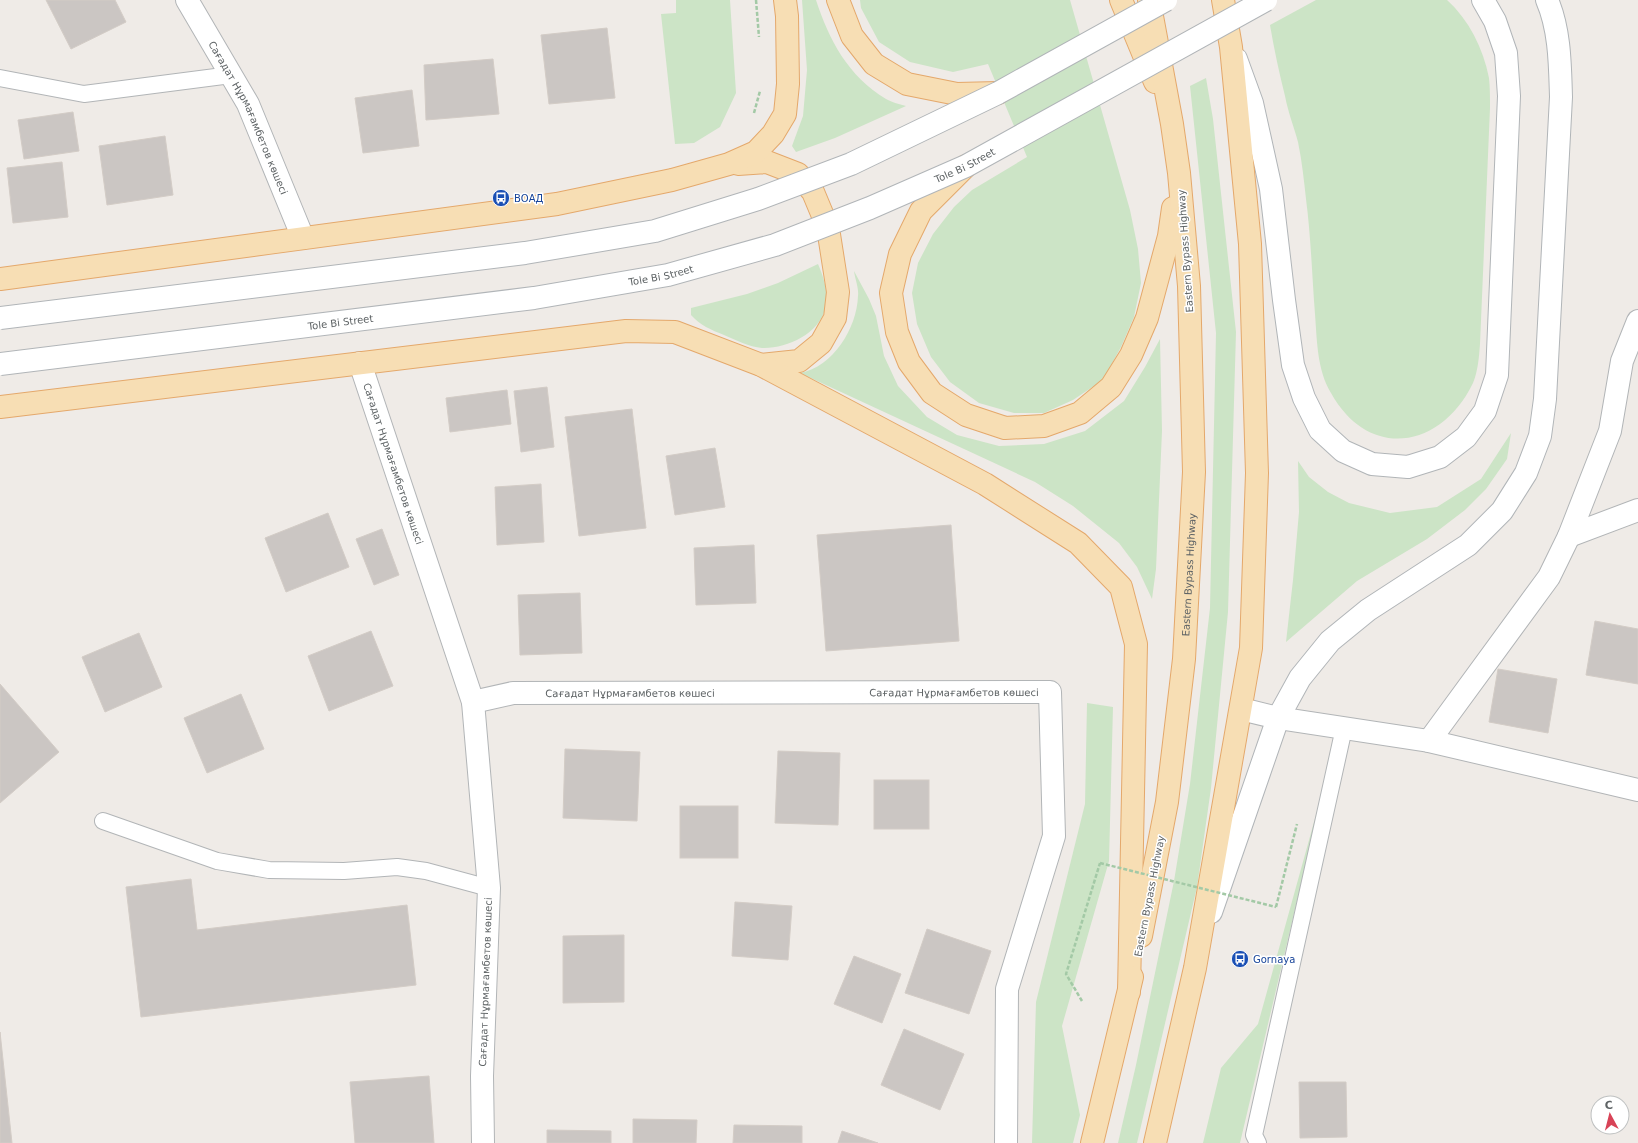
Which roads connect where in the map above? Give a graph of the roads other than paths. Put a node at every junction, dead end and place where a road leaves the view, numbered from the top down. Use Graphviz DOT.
graph roads {
  1 [pos="187,0"];
  2 [pos="785,0"];
  3 [pos="838,0"];
  4 [pos="1121,0"];
  5 [pos="1149,0"];
  6 [pos="1166,0"];
  7 [pos="1223,0"];
  8 [pos="1266,0"];
  9 [pos="1483,0"];
  10 [pos="1547,0"];
  11 [pos="1231,47"];
  12 [pos="231,75"];
  13 [pos="0,78"];
  14 [pos="998,93"];
  15 [pos="1172,124"];
  16 [pos="729,164"];
  17 [pos="966,166"];
  18 [pos="1179,173"];
  19 [pos="303,238"];
  20 [pos="0,279"];
  21 [pos="0,318"];
  22 [pos="1638,321"];
  23 [pos="360,363"];
  24 [pos="0,364"];
  25 [pos="761,365"];
  26 [pos="0,407"];
  27 [pos="1638,510"];
  28 [pos="1569,536"];
  29 [pos="473,702"];
  30 [pos="1241,709"];
  31 [pos="1278,718"];
  32 [pos="1344,728"];
  33 [pos="1429,741"];
  34 [pos="1638,790"];
  35 [pos="103,821"];
  36 [pos="489,888"];
  37 [pos="1199,948"];
  38 [pos="1129,992"];
  39 [pos="483,1143"];
  40 [pos="1006,1143"];
  41 [pos="1092,1143"];
  42 [pos="1155,1143"];
  43 [pos="1258,1143"];
  1 -- 12 [label="main road, Сағадат Нұрмағамбетов көшесі"];
  2 -- 16 [label="main road"];
  3 -- 14 [label="main road"];
  4 -- 15 [label="main road"];
  5 -- 15 [label="main road, Eastern Bypass Highway"];
  6 -- 14 [label="main road, bridge"];
  7 -- 11 [label="main road"];
  8 -- 17 [label="main road, Tole Bi Street, bridge"];
  9 -- 11 [label="main road"];
  10 -- 31 [label="main road"];
  11 -- 30 [label="main road"];
  12 -- 13 [label="lane"];
  12 -- 19 [label="main road, Сағадат Нұрмағамбетов көшесі"];
  14 -- 21 [label="main road, bridge"];
  15 -- 18 [label="main road, Eastern Bypass Highway"];
  16 -- 19 [label="main road"];
  16 -- 25 [label="main road"];
  17 -- 18 [label="main road"];
  17 -- 24 [label="main road, Tole Bi Street, bridge"];
  18 -- 38 [label="main road, Eastern Bypass Highway"];
  19 -- 20 [label="main road"];
  22 -- 28 [label="main road"];
  23 -- 25 [label="main road"];
  23 -- 26 [label="main road"];
  23 -- 29 [label="main road, Сағадат Нұрмағамбетов көшесі"];
  25 -- 38 [label="main road"];
  27 -- 28 [label="main road"];
  28 -- 33 [label="main road"];
  29 -- 36 [label="main road, Сағадат Нұрмағамбетов көшесі"];
  29 -- 40 [label="main road, Сағадат Нұрмағамбетов көшесі"];
  30 -- 31 [label="main road"];
  30 -- 37 [label="main road"];
  31 -- 32 [label="main road"];
  31 -- 37 [label="main road"];
  32 -- 33 [label="main road"];
  32 -- 43 [label="lane"];
  33 -- 34 [label="main road"];
  35 -- 36 [label="lane"];
  36 -- 39 [label="main road, Сағадат Нұрмағамбетов көшесі"];
  37 -- 42 [label="main road"];
  38 -- 41 [label="main road, Eastern Bypass Highway"];
}
